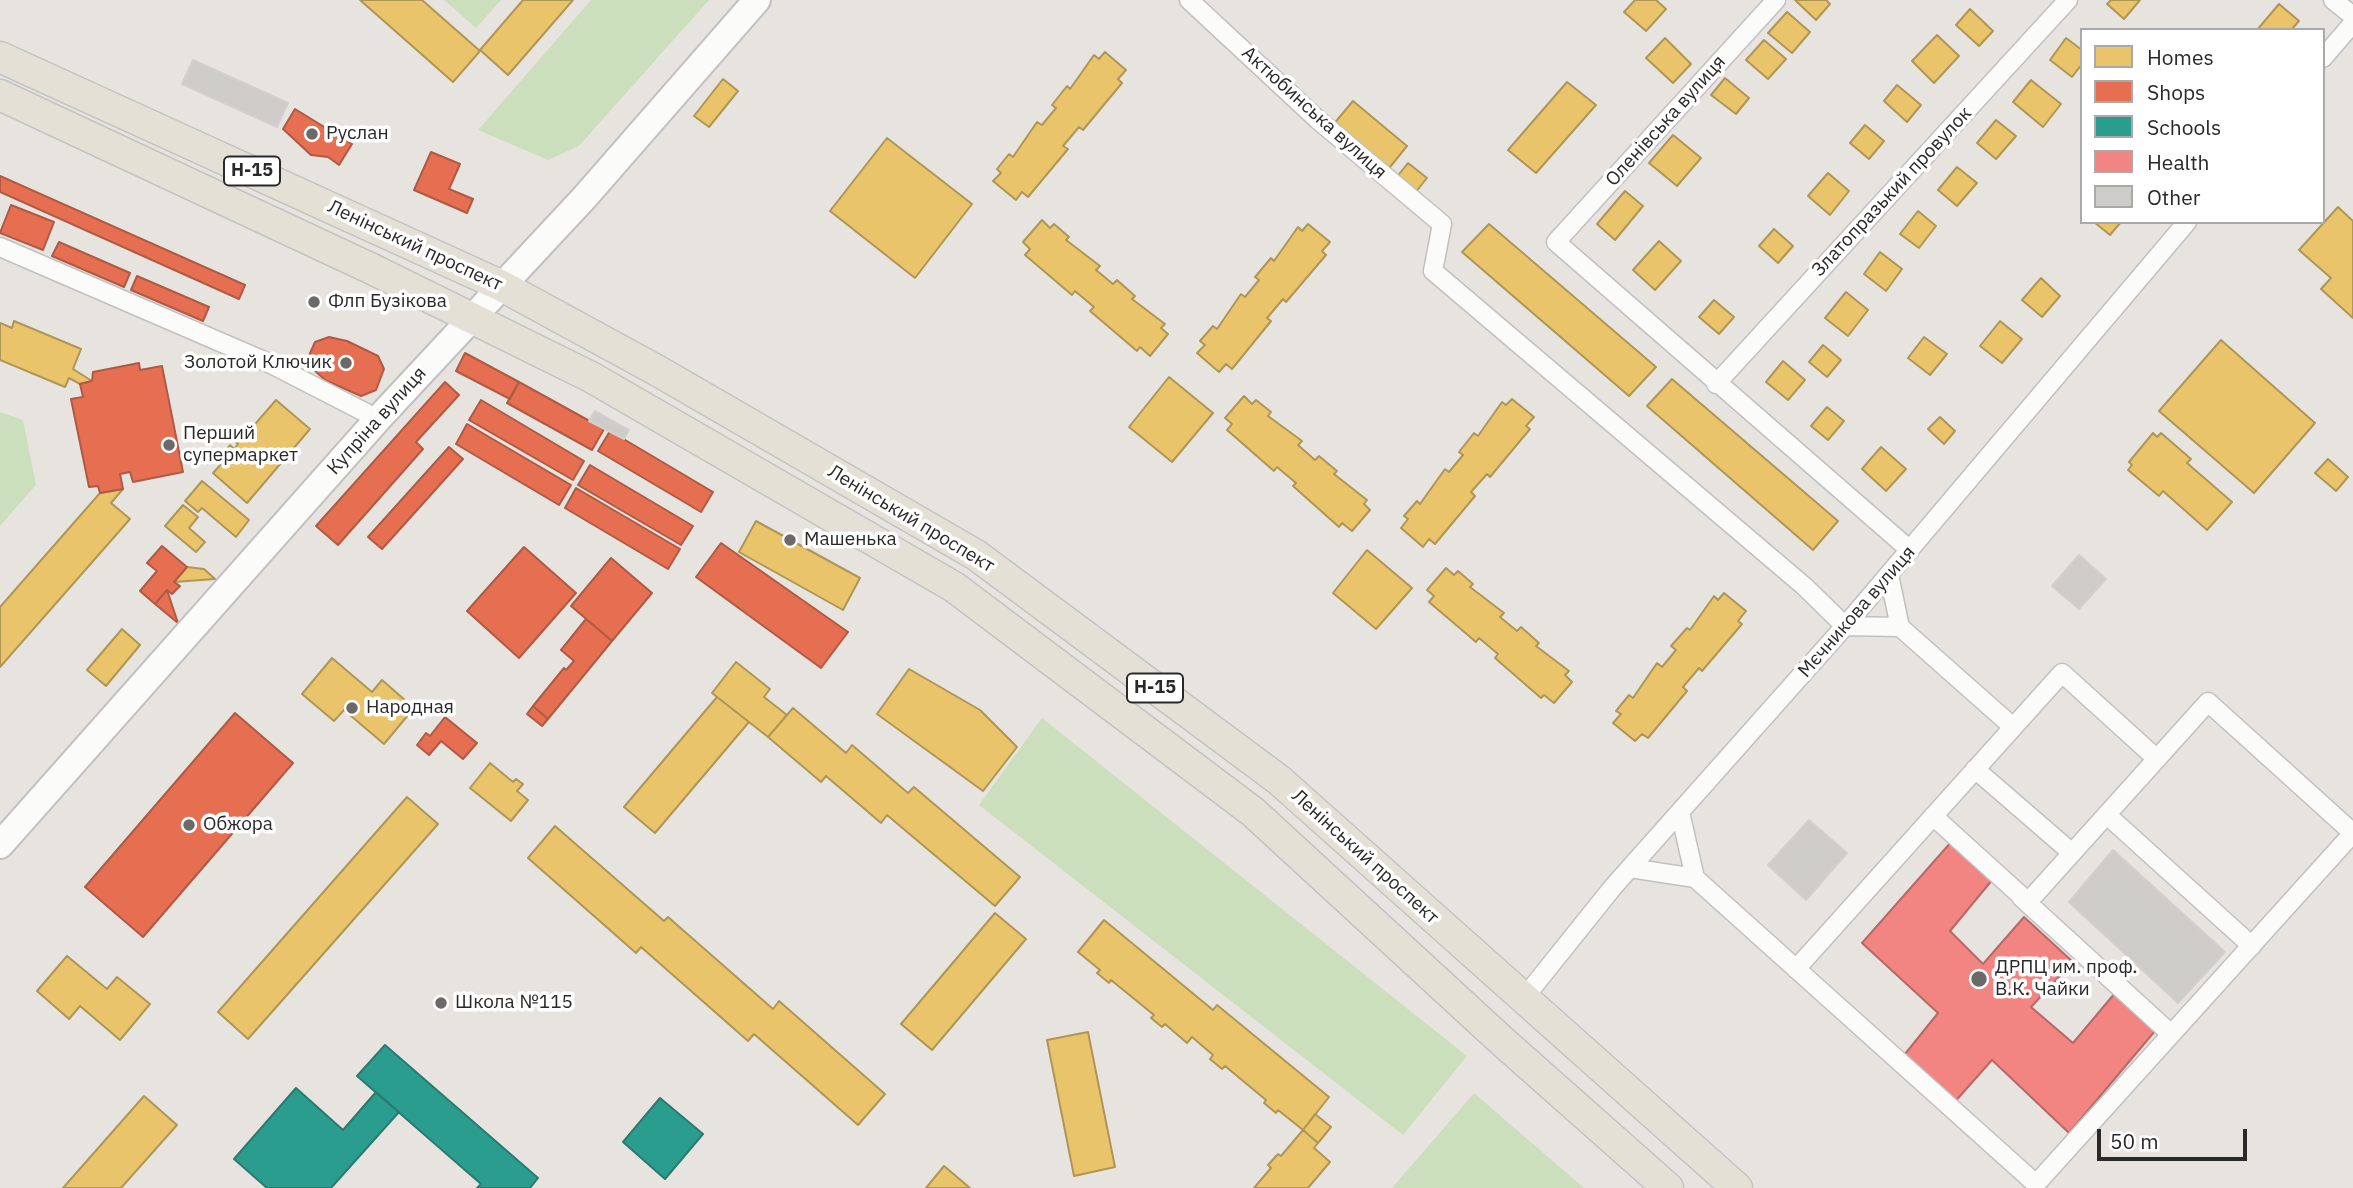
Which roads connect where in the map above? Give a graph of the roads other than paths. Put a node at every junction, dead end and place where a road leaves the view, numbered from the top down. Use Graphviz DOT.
graph roads {
  1 [pos="757,0"];
  2 [pos="1189,0"];
  3 [pos="1776,0"];
  4 [pos="2068,0"];
  5 [pos="2333,0"];
  6 [pos="2353,16"];
  7 [pos="2353,23"];
  8 [pos="2325,56"];
  9 [pos="0,57"];
  10 [pos="0,95"];
  11 [pos="2185,224"];
  12 [pos="0,247"];
  13 [pos="502,286"];
  14 [pos="469,319"];
  15 [pos="1716,384"];
  16 [pos="378,419"];
  17 [pos="1910,550"];
  18 [pos="1889,575"];
  19 [pos="1845,626"];
  20 [pos="1900,627"];
  21 [pos="2013,727"];
  22 [pos="2157,759"];
  23 [pos="1975,769"];
  24 [pos="1681,811"];
  25 [pos="2107,815"];
  26 [pos="1933,816"];
  27 [pos="0,845"];
  28 [pos="2072,853"];
  29 [pos="1630,868"];
  30 [pos="1695,878"];
  31 [pos="2021,897"];
  32 [pos="2252,946"];
  33 [pos="1796,969"];
  34 [pos="1524,998"];
  35 [pos="2171,1034"];
  36 [pos="1665,1187"];
  37 [pos="1737,1188"];
  1 -- 13 [label="main road, Купріна вулиця"];
  2 -- 19 [label="street, Актюбинська вулиця"];
  3 -- 15 [label="street, Оленівська вулиця"];
  4 -- 15 [label="street, Златопразький провулок"];
  5 -- 6 [label="street"];
  7 -- 8 [label="street"];
  9 -- 13 [label="main road, Ленінський проспект / Н-15"];
  10 -- 14 [label="main road, Ленінський проспект / Н-15"];
  11 -- 17 [label="street, Мєчникова вулиця"];
  12 -- 16 [label="street"];
  13 -- 14 [label="main road, Купріна вулиця"];
  13 -- 34 [label="main road, Ленінський проспект / Н-15"];
  14 -- 16 [label="main road, Купріна вулиця"];
  14 -- 36 [label="main road, Ленінський проспект / Н-15"];
  15 -- 17 [label="street"];
  16 -- 27 [label="main road, Купріна вулиця"];
  17 -- 18 [label="street, Мєчникова вулиця"];
  18 -- 19 [label="street, Мєчникова вулиця"];
  18 -- 20 [label="street"];
  19 -- 20 [label="street"];
  19 -- 24 [label="street, Мєчникова вулиця"];
  20 -- 21 [label="street"];
  21 -- 22 [label="street"];
  21 -- 23 [label="street"];
  22 -- 25 [label="street"];
  22 -- 32 [label="street"];
  23 -- 26 [label="street"];
  23 -- 28 [label="street"];
  24 -- 29 [label="street, Мєчникова вулиця"];
  24 -- 30 [label="street"];
  25 -- 28 [label="street"];
  25 -- 32 [label="street"];
  26 -- 31 [label="street"];
  26 -- 33 [label="street"];
  28 -- 31 [label="street"];
  29 -- 30 [label="street"];
  29 -- 34 [label="street, Мєчникова вулиця"];
  30 -- 33 [label="street"];
  31 -- 35 [label="street"];
  32 -- 35 [label="street"];
  33 -- 35 [label="street"];
  34 -- 37 [label="main road, Ленінський проспект / Н-15"];
}
